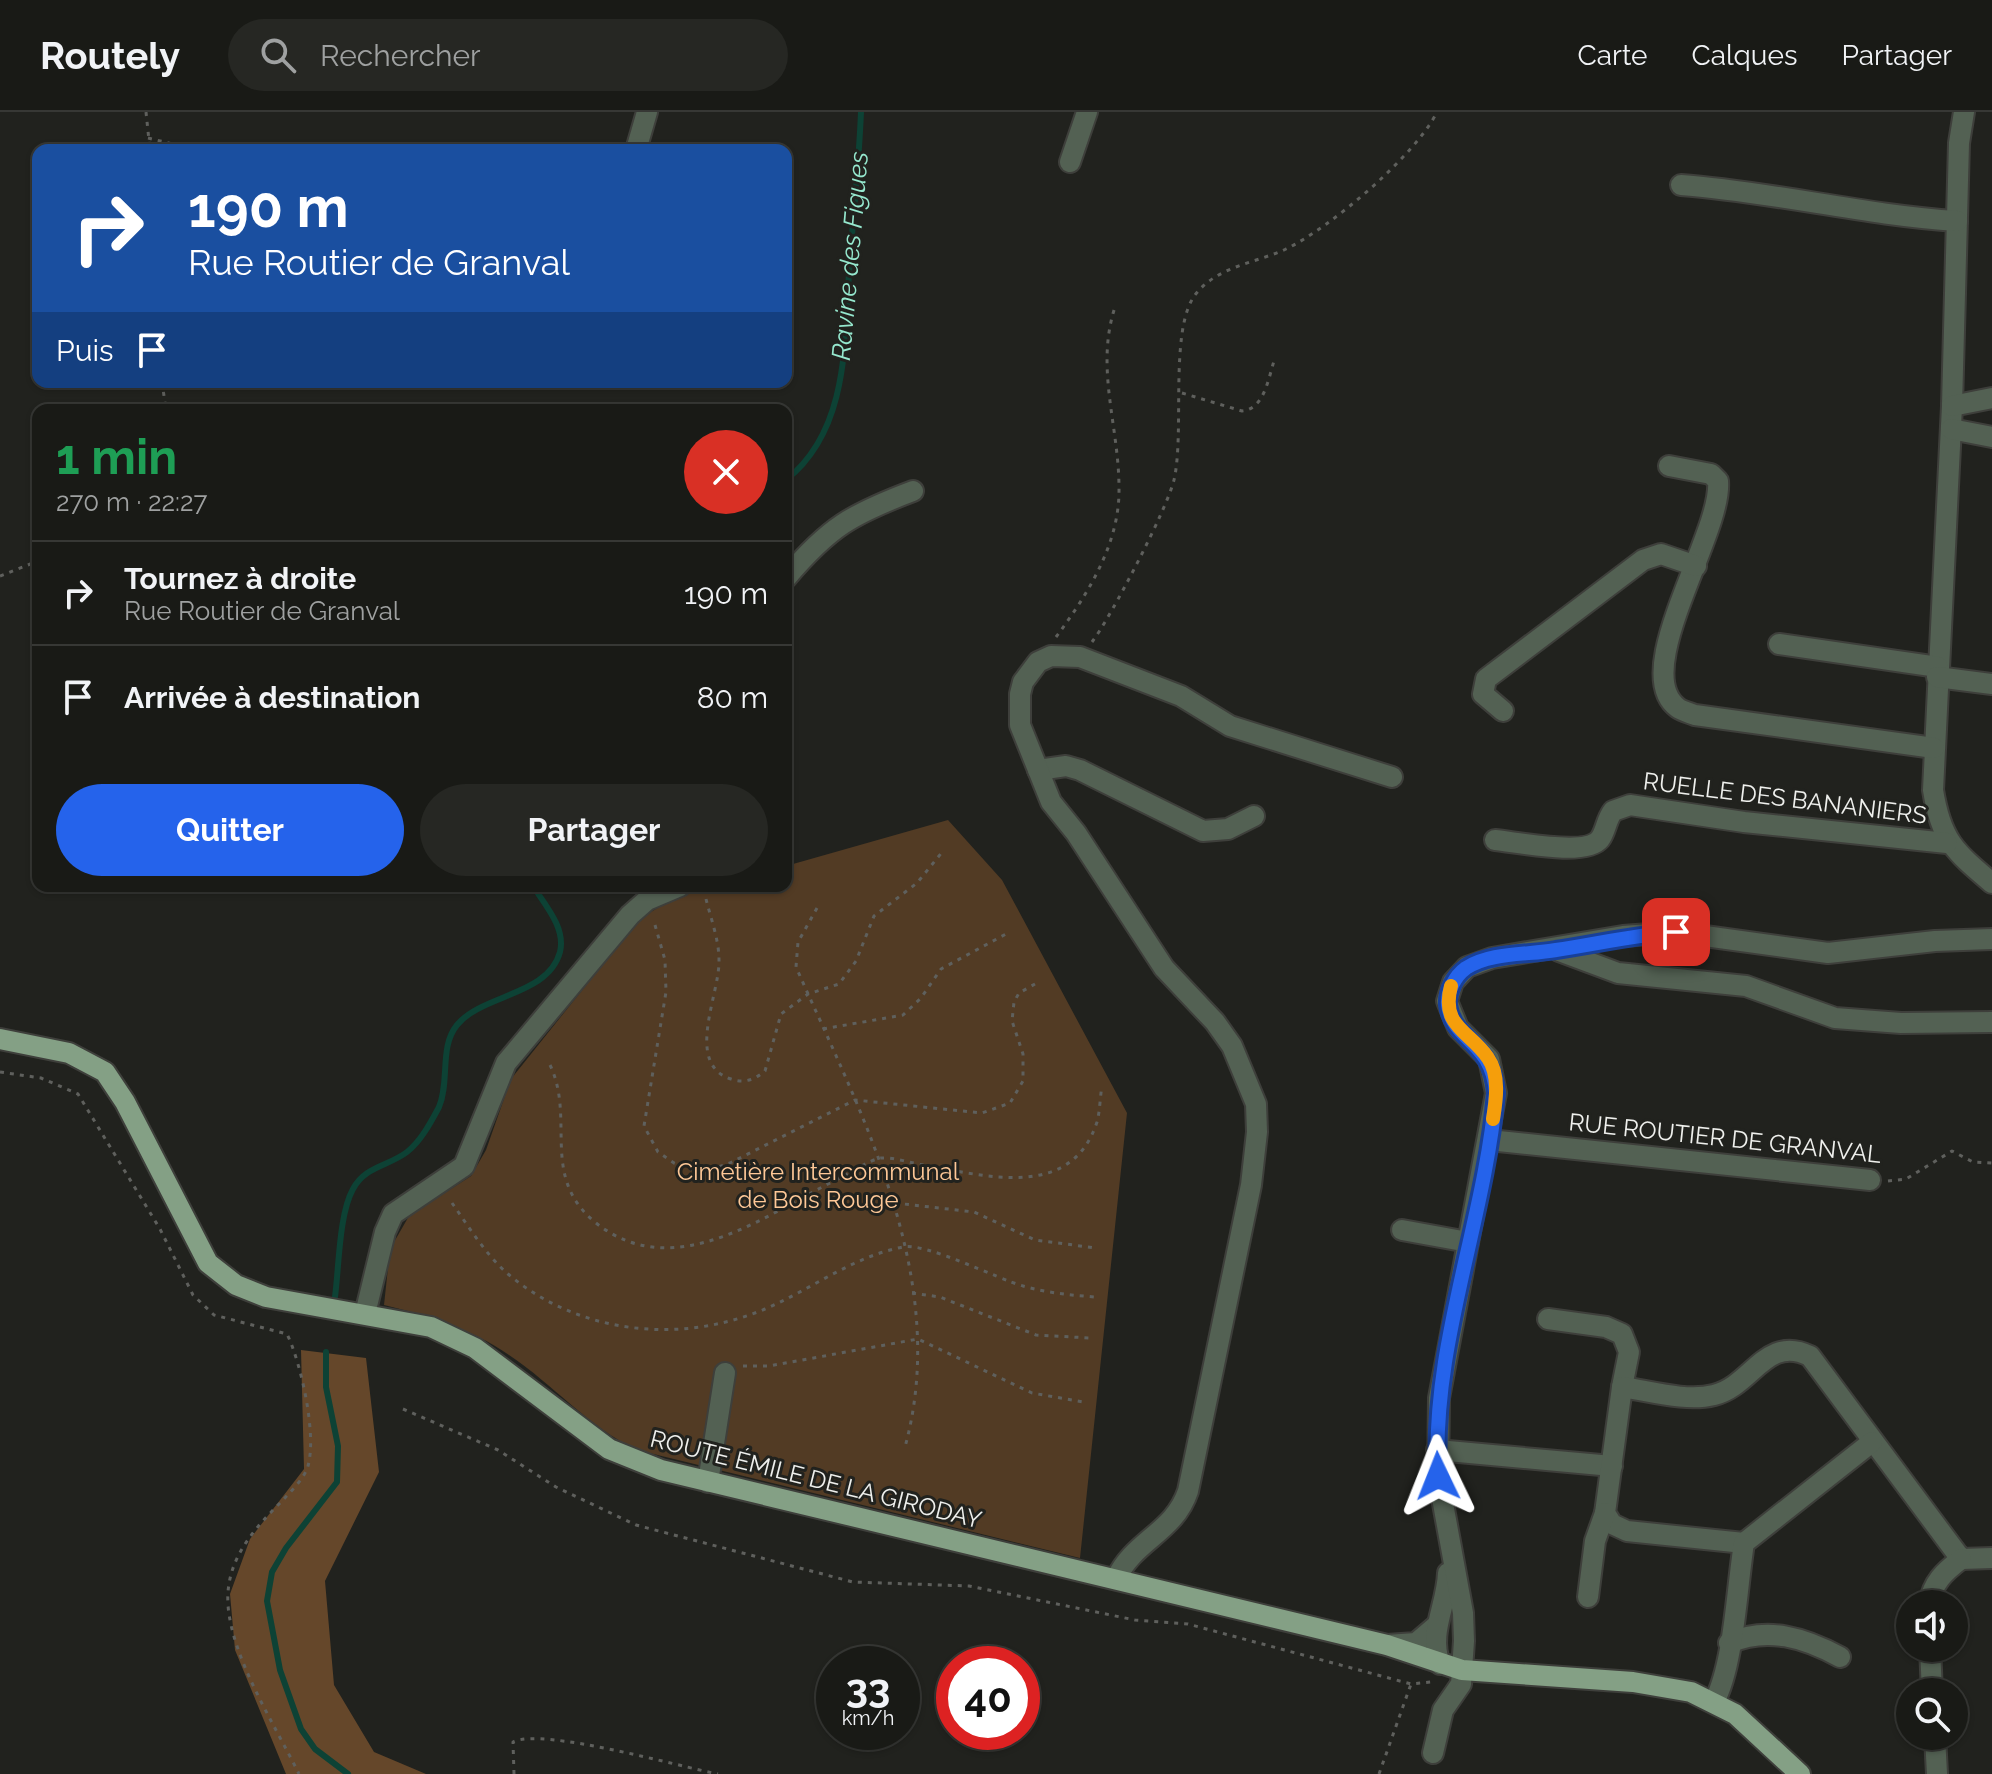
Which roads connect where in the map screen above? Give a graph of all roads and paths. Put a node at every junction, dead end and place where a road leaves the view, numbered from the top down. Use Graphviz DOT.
graph roads {
  1 [pos="146,112"];
  2 [pos="647,112"];
  3 [pos="1087,112"];
  4 [pos="1437,112"];
  5 [pos="1964,112"];
  6 [pos="148,138"];
  7 [pos="149,144"];
  8 [pos="172,144"];
  9 [pos="638,144"];
  10 [pos="1070,162"];
  11 [pos="1681,185"];
  12 [pos="1957,221"];
  13 [pos="1115,307"];
  14 [pos="1274,361"];
  15 [pos="1182,393"];
  16 [pos="1992,398"];
  17 [pos="1952,406"];
  18 [pos="1951,429"];
  19 [pos="1992,437"];
  20 [pos="1669,466"];
  21 [pos="913,491"];
  22 [pos="32,563"];
  23 [pos="1696,566"];
  24 [pos="792,572"];
  25 [pos="0,576"];
  26 [pos="1779,644"];
  27 [pos="1080,657"];
  28 [pos="1038,662"];
  29 [pos="1938,672"];
  30 [pos="1992,684"];
  31 [pos="1503,711"];
  32 [pos="1934,748"];
  33 [pos="1038,770"];
  34 [pos="1392,777"];
  35 [pos="1254,816"];
  36 [pos="1495,840"];
  37 [pos="1947,843"];
  38 [pos="943,851"];
  39 [pos="1992,883"];
  40 [pos="666,892"];
  41 [pos="706,899"];
  42 [pos="817,908"];
  43 [pos="655,925"];
  44 [pos="1006,934"];
  45 [pos="1992,939"];
  46 [pos="1557,950"];
  47 [pos="1035,984"];
  48 [pos="808,994"];
  49 [pos="1992,1022"];
  50 [pos="823,1029"];
  51 [pos="0,1039"];
  52 [pos="550,1065"];
  53 [pos="0,1072"];
  54 [pos="1102,1086"];
  55 [pos="855,1100"];
  56 [pos="1489,1140"];
  57 [pos="881,1158"];
  58 [pos="1992,1163"];
  59 [pos="1870,1180"];
  60 [pos="452,1203"];
  61 [pos="894,1203"];
  62 [pos="1402,1230"];
  63 [pos="1468,1242"];
  64 [pos="905,1246"];
  65 [pos="1096,1248"];
  66 [pos="912,1293"];
  67 [pos="1095,1297"];
  68 [pos="365,1314"];
  69 [pos="1548,1319"];
  70 [pos="1090,1338"];
  71 [pos="918,1339"];
  72 [pos="725,1373"];
  73 [pos="1622,1387"];
  74 [pos="1083,1402"];
  75 [pos="403,1409"];
  76 [pos="1872,1442"];
  77 [pos="905,1447"];
  78 [pos="1437,1450"];
  79 [pos="1612,1466"];
  80 [pos="708,1482"];
  81 [pos="1605,1513"];
  82 [pos="1449,1541"];
  83 [pos="1744,1543"];
  84 [pos="1992,1558"];
  85 [pos="1961,1559"];
  86 [pos="1116,1579"];
  87 [pos="1931,1590"];
  88 [pos="1588,1597"];
  89 [pos="1436,1626"];
  90 [pos="1729,1643"];
  91 [pos="1387,1645"];
  92 [pos="1840,1657"];
  93 [pos="1451,1667"];
  94 [pos="1411,1684"];
  95 [pos="1714,1702"];
  96 [pos="1936,1750"];
  97 [pos="1433,1753"];
  98 [pos="1800,1773"];
  99 [pos="299,1774"];
  100 [pos="514,1774"];
  101 [pos="718,1774"];
  102 [pos="1379,1774"];
  103 [pos="1937,1774"];
  1 -- 6 [label="path"];
  2 -- 9 [label="street"];
  3 -- 10 [label="street"];
  4 -- 15 [label="path"];
  5 -- 12 [label="street"];
  6 -- 7 [label="path"];
  6 -- 8 [label="path"];
  11 -- 12 [label="street"];
  12 -- 17 [label="street"];
  13 -- 28 [label="path"];
  14 -- 15 [label="path"];
  15 -- 27 [label="path"];
  16 -- 17 [label="street"];
  17 -- 18 [label="street"];
  18 -- 19 [label="street"];
  18 -- 29 [label="street"];
  20 -- 23 [label="street"];
  21 -- 24 [label="street"];
  22 -- 25 [label="path"];
  23 -- 31 [label="street"];
  23 -- 32 [label="street"];
  26 -- 29 [label="street"];
  27 -- 28 [label="street"];
  27 -- 34 [label="street"];
  28 -- 33 [label="street"];
  29 -- 30 [label="street"];
  29 -- 32 [label="street"];
  32 -- 37 [label="street"];
  33 -- 35 [label="street"];
  33 -- 86 [label="street"];
  36 -- 37 [label="street, RUELLE DES BANANIERS"];
  37 -- 39 [label="street"];
  38 -- 48 [label="path"];
  40 -- 68 [label="street"];
  41 -- 48 [label="path"];
  42 -- 48 [label="path"];
  43 -- 55 [label="path"];
  44 -- 50 [label="path"];
  45 -- 46 [label="street"];
  46 -- 49 [label="street"];
  46 -- 56 [label="street"];
  47 -- 55 [label="path"];
  48 -- 50 [label="path"];
  50 -- 55 [label="path"];
  51 -- 68 [label="main road, ROUTE ÉMILE DE LA GIRODAY"];
  52 -- 57 [label="path"];
  53 -- 99 [label="path"];
  54 -- 57 [label="path"];
  55 -- 57 [label="path"];
  56 -- 59 [label="street, RUE ROUTIER DE GRANVAL"];
  56 -- 63 [label="street"];
  57 -- 61 [label="path"];
  58 -- 59 [label="path, RUE ROUTIER DE GRANVAL"];
  60 -- 64 [label="path"];
  61 -- 64 [label="path"];
  61 -- 65 [label="path"];
  62 -- 63 [label="street"];
  63 -- 78 [label="street"];
  64 -- 66 [label="path"];
  64 -- 67 [label="path"];
  66 -- 70 [label="path"];
  66 -- 71 [label="path"];
  68 -- 80 [label="main road, ROUTE ÉMILE DE LA GIRODAY"];
  69 -- 73 [label="street"];
  71 -- 72 [label="path"];
  71 -- 74 [label="path"];
  71 -- 77 [label="path"];
  72 -- 80 [label="street"];
  73 -- 76 [label="street"];
  73 -- 79 [label="street"];
  75 -- 94 [label="path"];
  76 -- 83 [label="street"];
  76 -- 85 [label="street"];
  78 -- 79 [label="street"];
  78 -- 82 [label="street"];
  79 -- 81 [label="street"];
  80 -- 86 [label="main road, ROUTE ÉMILE DE LA GIRODAY"];
  81 -- 83 [label="street"];
  81 -- 88 [label="street"];
  82 -- 89 [label="street"];
  82 -- 93 [label="street"];
  83 -- 90 [label="street"];
  84 -- 85 [label="street"];
  85 -- 87 [label="street"];
  86 -- 91 [label="main road, ROUTE ÉMILE DE LA GIRODAY"];
  89 -- 91 [label="street"];
  89 -- 93 [label="street"];
  90 -- 92 [label="street"];
  90 -- 95 [label="street"];
  91 -- 93 [label="main road, ROUTE ÉMILE DE LA GIRODAY"];
  93 -- 94 [label="path"];
  93 -- 95 [label="main road, ROUTE ÉMILE DE LA GIRODAY"];
  93 -- 97 [label="street"];
  94 -- 102 [label="path"];
  95 -- 98 [label="main road, ROUTE ÉMILE DE LA GIRODAY"];
  96 -- 103 [label="street"];
  100 -- 101 [label="path"];
}
